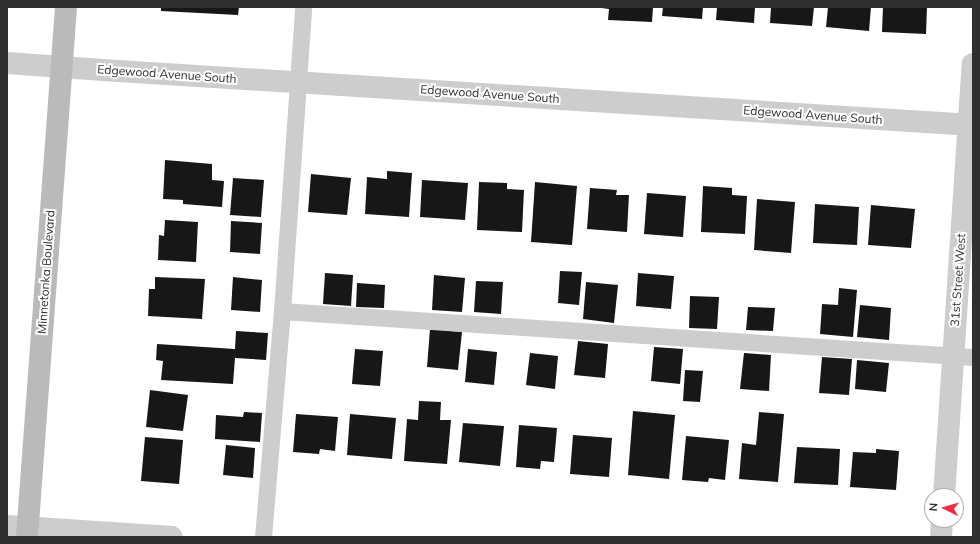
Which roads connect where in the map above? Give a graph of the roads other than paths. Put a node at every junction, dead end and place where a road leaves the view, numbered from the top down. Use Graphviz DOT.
graph roads {
  1 [pos="66,7"];
  2 [pos="303,7"];
  3 [pos="7,63"];
  4 [pos="973,64"];
  5 [pos="61,67"];
  6 [pos="298,82"];
  7 [pos="970,124"];
  8 [pos="282,311"];
  9 [pos="963,357"];
  10 [pos="945,488"];
  11 [pos="20,530"];
  12 [pos="172,537"];
  13 [pos="262,537"];
  1 -- 5 [label="main road, Minnetonka Boulevard"];
  2 -- 6 [label="lane"];
  3 -- 5 [label="street, Edgewood Avenue South"];
  4 -- 7 [label="street, 31st Street West"];
  5 -- 6 [label="street, Edgewood Avenue South"];
  5 -- 11 [label="main road, Minnetonka Boulevard"];
  6 -- 7 [label="street, Edgewood Avenue South"];
  6 -- 8 [label="lane"];
  7 -- 9 [label="street, 31st Street West"];
  8 -- 9 [label="lane"];
  8 -- 13 [label="lane"];
  9 -- 10 [label="street, 31st Street West"];
  11 -- 12 [label="street"];
}
